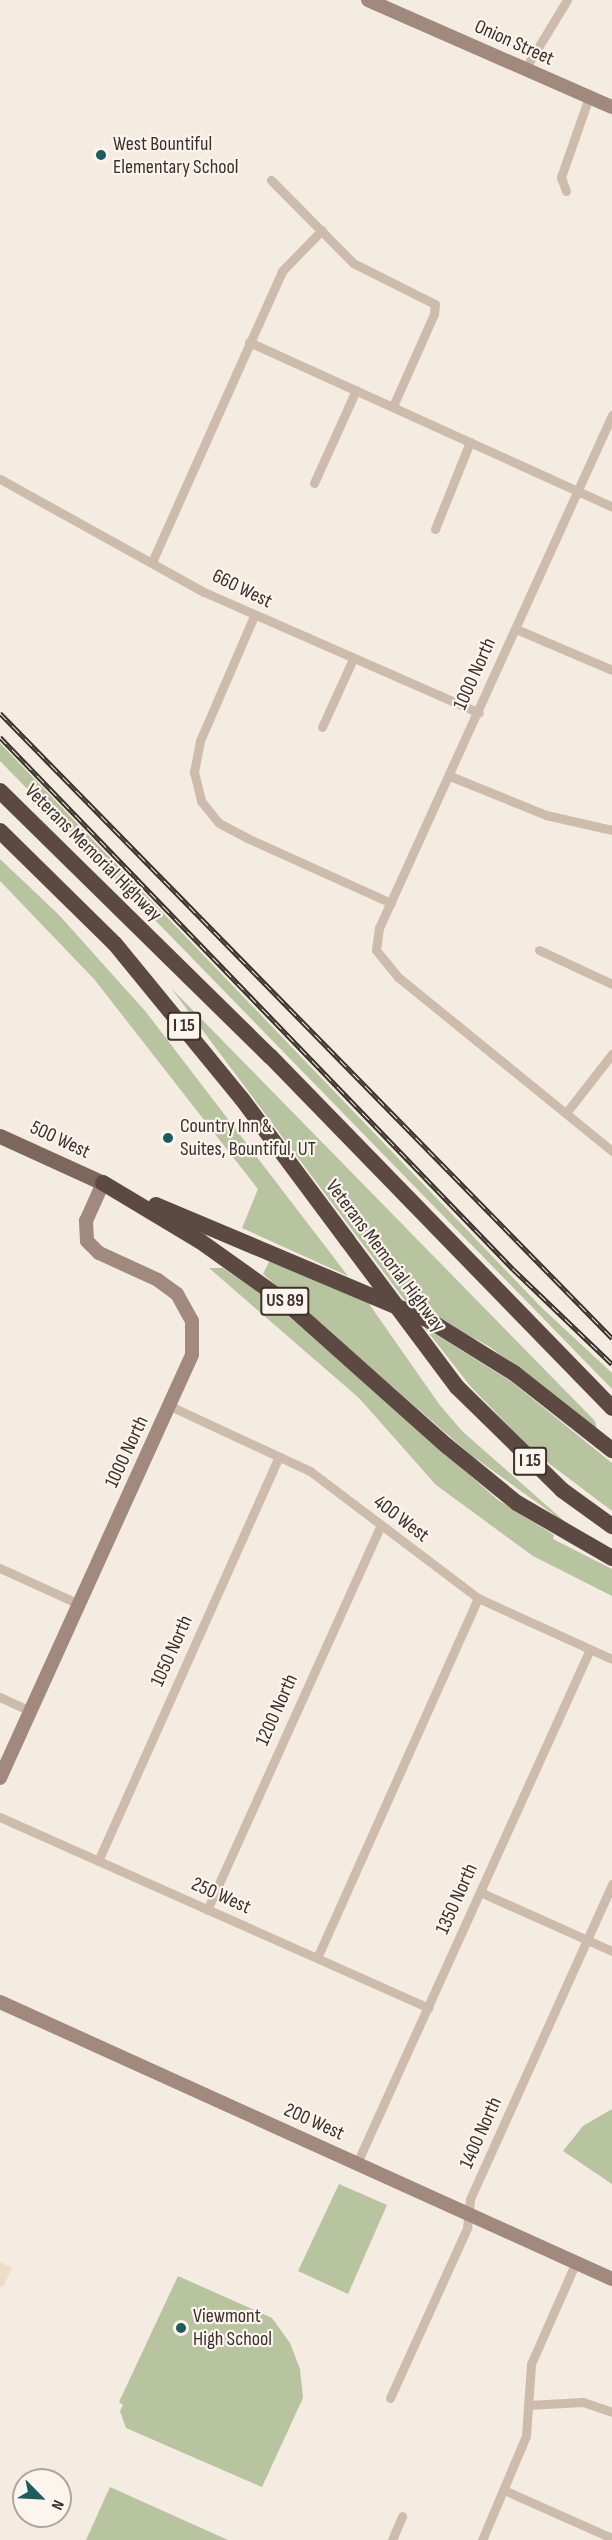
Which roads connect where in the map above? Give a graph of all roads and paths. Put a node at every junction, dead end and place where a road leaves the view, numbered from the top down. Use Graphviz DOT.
graph roads {
  1 [pos="368,0"];
  2 [pos="567,0"];
  3 [pos="525,69"];
  4 [pos="589,97"];
  5 [pos="612,107"];
  6 [pos="271,180"];
  7 [pos="566,191"];
  8 [pos="322,231"];
  9 [pos="249,342"];
  10 [pos="356,390"];
  11 [pos="393,406"];
  12 [pos="612,415"];
  13 [pos="470,442"];
  14 [pos="0,478"];
  15 [pos="314,483"];
  16 [pos="578,491"];
  17 [pos="612,507"];
  18 [pos="435,529"];
  19 [pos="152,562"];
  20 [pos="254,616"];
  21 [pos="516,629"];
  22 [pos="353,659"];
  23 [pos="612,670"];
  24 [pos="479,714"];
  25 [pos="322,727"];
  26 [pos="450,776"];
  27 [pos="0,791"];
  28 [pos="612,830"];
  29 [pos="0,831"];
  30 [pos="391,903"];
  31 [pos="539,950"];
  32 [pos="612,984"];
  33 [pos="612,1054"];
  34 [pos="567,1113"];
  35 [pos="0,1136"];
  36 [pos="612,1151"];
  37 [pos="103,1183"];
  38 [pos="170,1406"];
  39 [pos="612,1408"];
  40 [pos="612,1450"];
  41 [pos="279,1457"];
  42 [pos="380,1526"];
  43 [pos="612,1526"];
  44 [pos="612,1558"];
  45 [pos="0,1568"];
  46 [pos="478,1598"];
  47 [pos="80,1604"];
  48 [pos="590,1648"];
  49 [pos="612,1659"];
  50 [pos="0,1697"];
  51 [pos="30,1711"];
  52 [pos="0,1778"];
  53 [pos="0,1817"];
  54 [pos="98,1861"];
  55 [pos="612,1884"];
  56 [pos="480,1892"];
  57 [pos="207,1910"];
  58 [pos="587,1940"];
  59 [pos="612,1951"];
  60 [pos="317,1958"];
  61 [pos="0,2002"];
  62 [pos="428,2008"];
  63 [pos="357,2163"];
  64 [pos="468,2213"];
  65 [pos="576,2262"];
  66 [pos="612,2279"];
  67 [pos="390,2398"];
  68 [pos="528,2405"];
  69 [pos="612,2412"];
  70 [pos="504,2490"];
  71 [pos="402,2516"];
  72 [pos="607,2538"];
  73 [pos="392,2540"];
  74 [pos="482,2540"];
  1 -- 3 [label="street, Onion Street"];
  2 -- 3 [label="street"];
  3 -- 4 [label="street, Onion Street"];
  4 -- 5 [label="street, Onion Street"];
  4 -- 7 [label="street"];
  6 -- 8 [label="street"];
  8 -- 9 [label="street"];
  8 -- 11 [label="street"];
  9 -- 10 [label="street"];
  9 -- 19 [label="street"];
  10 -- 11 [label="street"];
  10 -- 15 [label="street"];
  11 -- 13 [label="street"];
  12 -- 16 [label="street, 1000 North"];
  13 -- 16 [label="street"];
  13 -- 18 [label="street"];
  14 -- 19 [label="street, 660 West"];
  16 -- 17 [label="street"];
  16 -- 21 [label="street, 1000 North"];
  19 -- 20 [label="street, 660 West"];
  20 -- 22 [label="street, 660 West"];
  20 -- 30 [label="street"];
  21 -- 23 [label="street"];
  21 -- 24 [label="street, 1000 North"];
  22 -- 24 [label="street, 660 West"];
  22 -- 25 [label="street"];
  24 -- 26 [label="street, 1000 North"];
  26 -- 28 [label="street"];
  26 -- 30 [label="street, 1000 North"];
  27 -- 39 [label="highway, Veterans Memorial Highway / I 15"];
  29 -- 43 [label="highway, Veterans Memorial Highway / I 15, bridge"];
  30 -- 34 [label="street, 1000 North"];
  31 -- 32 [label="street"];
  33 -- 34 [label="street"];
  34 -- 36 [label="street"];
  35 -- 37 [label="main road, 500 West / US 89"];
  37 -- 38 [label="street, 1000 North"];
  37 -- 40 [label="highway, US 89"];
  37 -- 44 [label="highway, US 89"];
  38 -- 41 [label="street, 400 West"];
  38 -- 47 [label="street, 1000 North"];
  41 -- 42 [label="street, 400 West"];
  41 -- 54 [label="street, 1050 North"];
  42 -- 46 [label="street, 400 West"];
  42 -- 57 [label="street, 1200 North"];
  45 -- 47 [label="street"];
  46 -- 48 [label="street, 400 West"];
  46 -- 60 [label="street"];
  47 -- 51 [label="street, 1000 North"];
  48 -- 49 [label="street, 400 West"];
  48 -- 56 [label="street, 1350 North"];
  50 -- 51 [label="street"];
  51 -- 52 [label="street, 1000 North"];
  53 -- 54 [label="street, 250 West"];
  54 -- 57 [label="street, 250 West"];
  55 -- 58 [label="street, 1400 North"];
  56 -- 58 [label="street"];
  56 -- 62 [label="street, 1350 North"];
  57 -- 60 [label="street, 250 West"];
  58 -- 59 [label="street"];
  58 -- 64 [label="street, 1400 North"];
  60 -- 62 [label="street, 250 West"];
  61 -- 63 [label="street, 200 West"];
  62 -- 63 [label="street, 1350 North"];
  63 -- 64 [label="street, 200 West"];
  64 -- 65 [label="street, 200 West"];
  64 -- 67 [label="street, 1400 North"];
  65 -- 66 [label="street, 200 West"];
  65 -- 68 [label="street"];
  68 -- 69 [label="street"];
  68 -- 70 [label="street"];
  70 -- 72 [label="street"];
  70 -- 74 [label="street"];
  71 -- 73 [label="street"];
}
